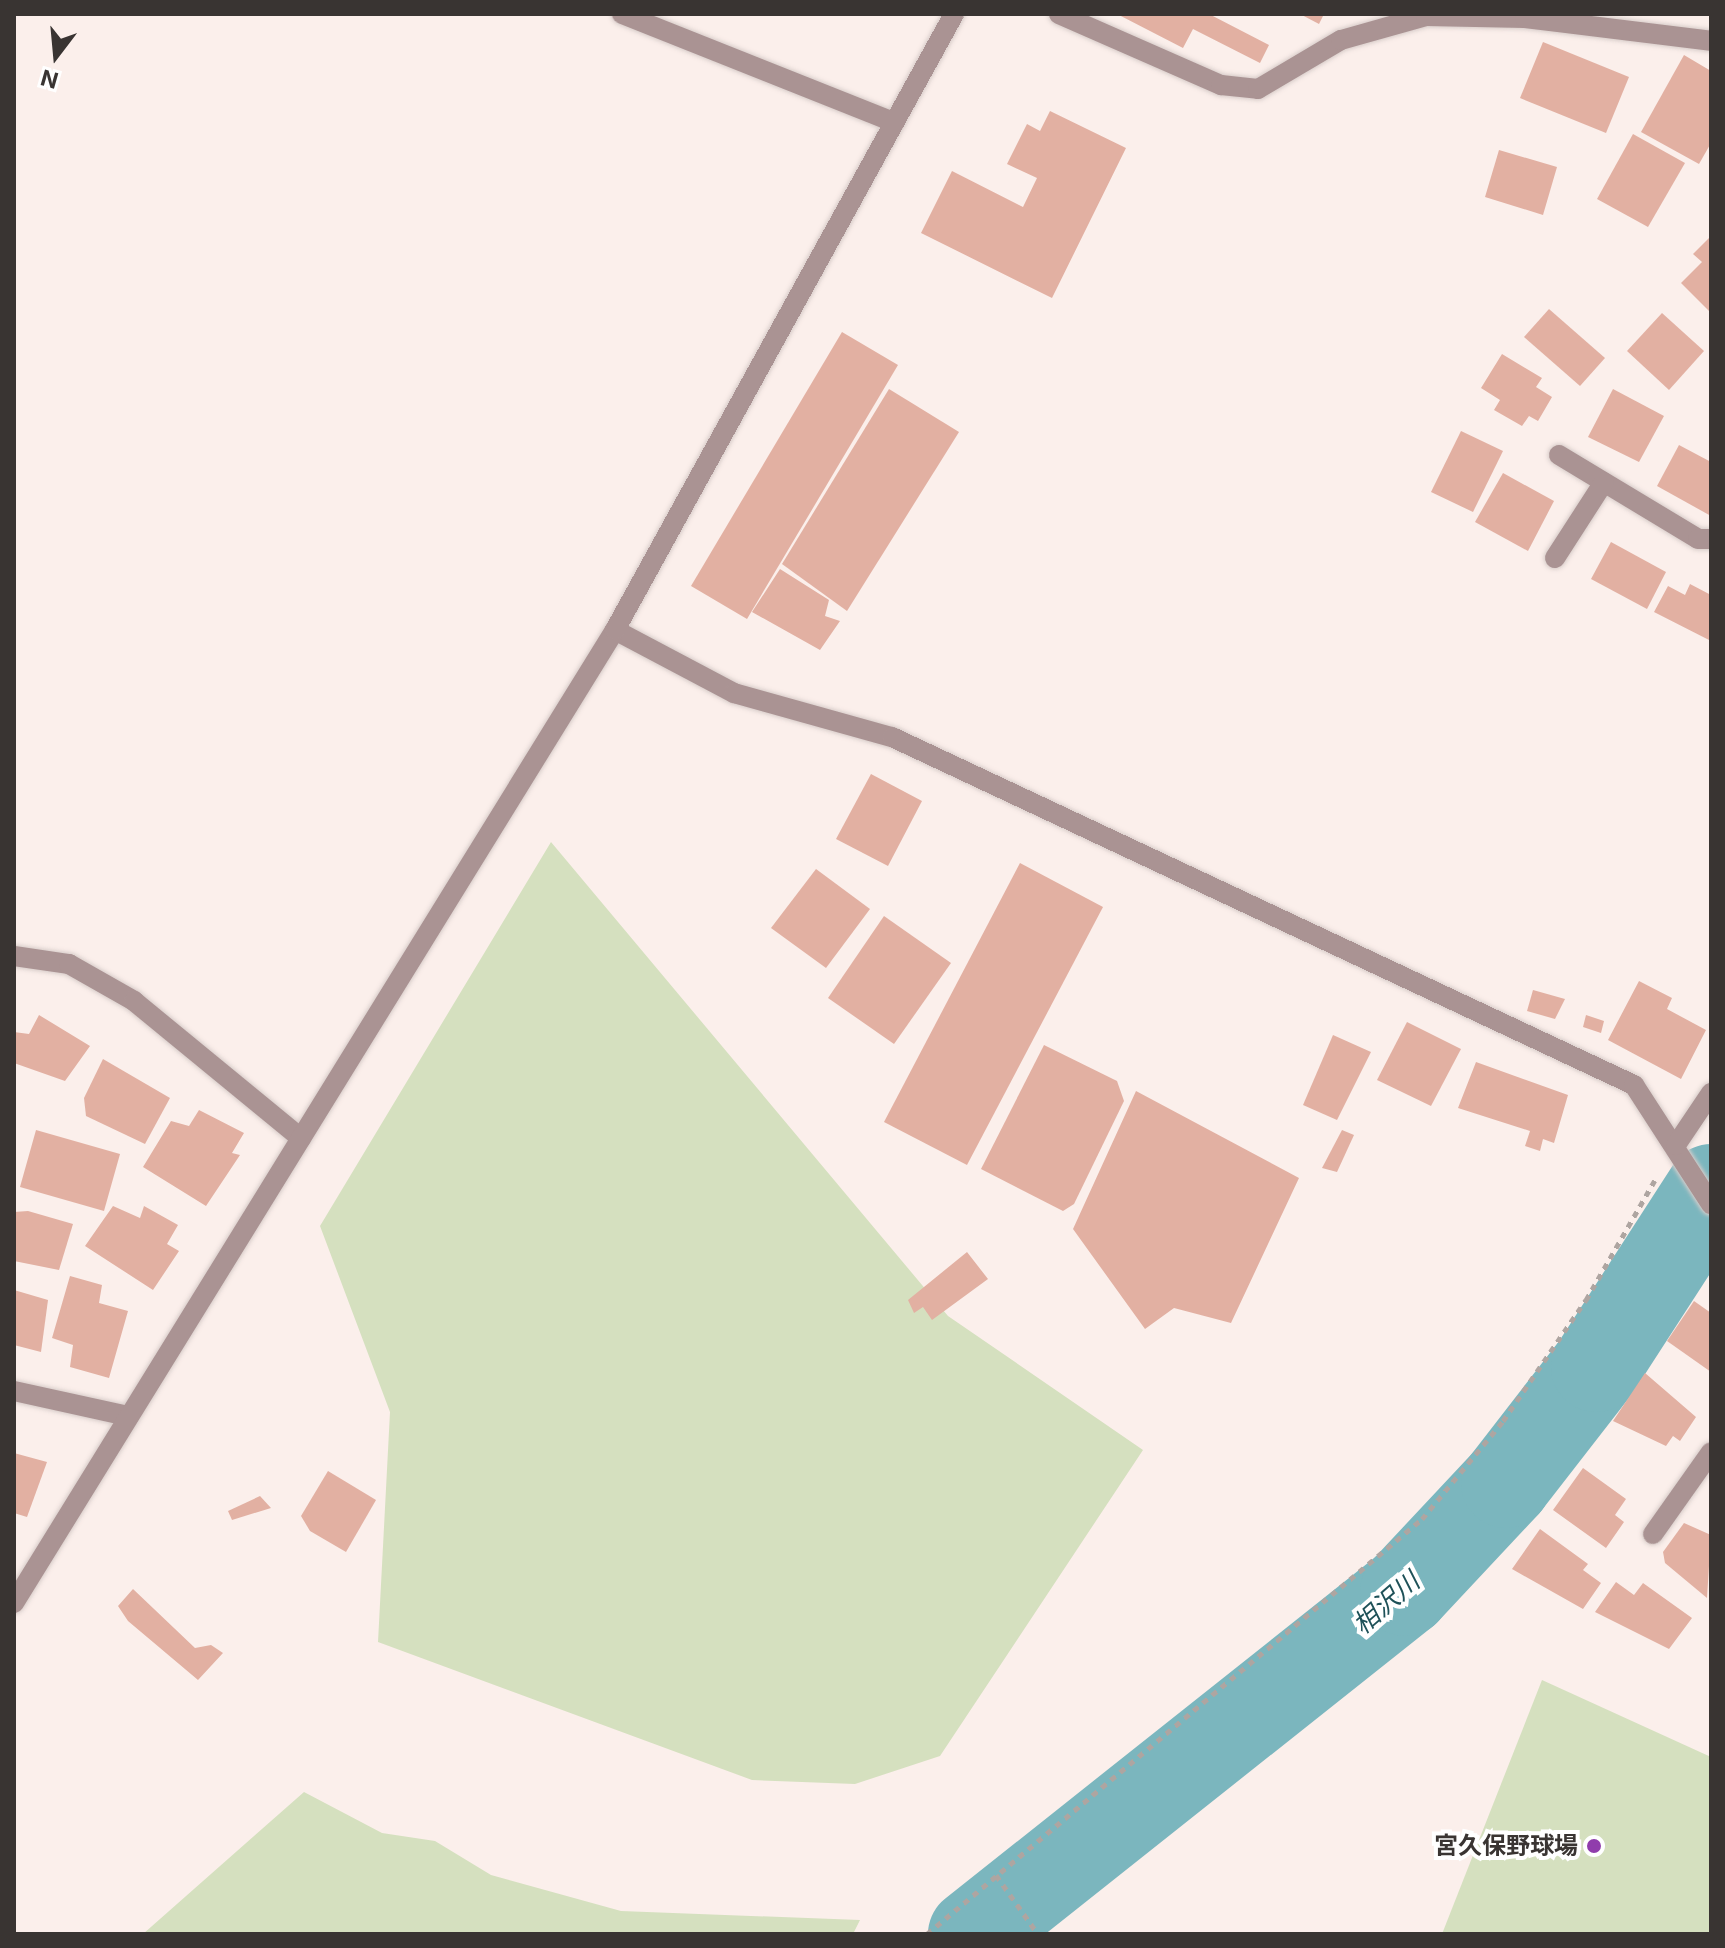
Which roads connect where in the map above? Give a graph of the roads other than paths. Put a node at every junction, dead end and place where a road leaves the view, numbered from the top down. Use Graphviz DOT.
graph roads {
  1 [pos="622,14"];
  2 [pos="954,14"];
  3 [pos="1059,14"];
  4 [pos="1711,41"];
  5 [pos="894,122"];
  6 [pos="1559,455"];
  7 [pos="1604,482"];
  8 [pos="1711,539"];
  9 [pos="1555,558"];
  10 [pos="615,630"];
  11 [pos="14,956"];
  12 [pos="1711,1093"];
  13 [pos="301,1138"];
  14 [pos="1680,1152"];
  15 [pos="1711,1204"];
  16 [pos="14,1391"];
  17 [pos="128,1416"];
  18 [pos="1711,1452"];
  19 [pos="1653,1534"];
  20 [pos="14,1603"];
  1 -- 5 [label="street"];
  2 -- 5 [label="street"];
  3 -- 4 [label="street"];
  5 -- 10 [label="street"];
  6 -- 7 [label="street"];
  7 -- 8 [label="street"];
  7 -- 9 [label="street"];
  10 -- 13 [label="street"];
  10 -- 14 [label="street"];
  11 -- 13 [label="street"];
  12 -- 14 [label="street"];
  13 -- 17 [label="street"];
  14 -- 15 [label="street"];
  16 -- 17 [label="street"];
  17 -- 20 [label="street"];
  18 -- 19 [label="street"];
}
